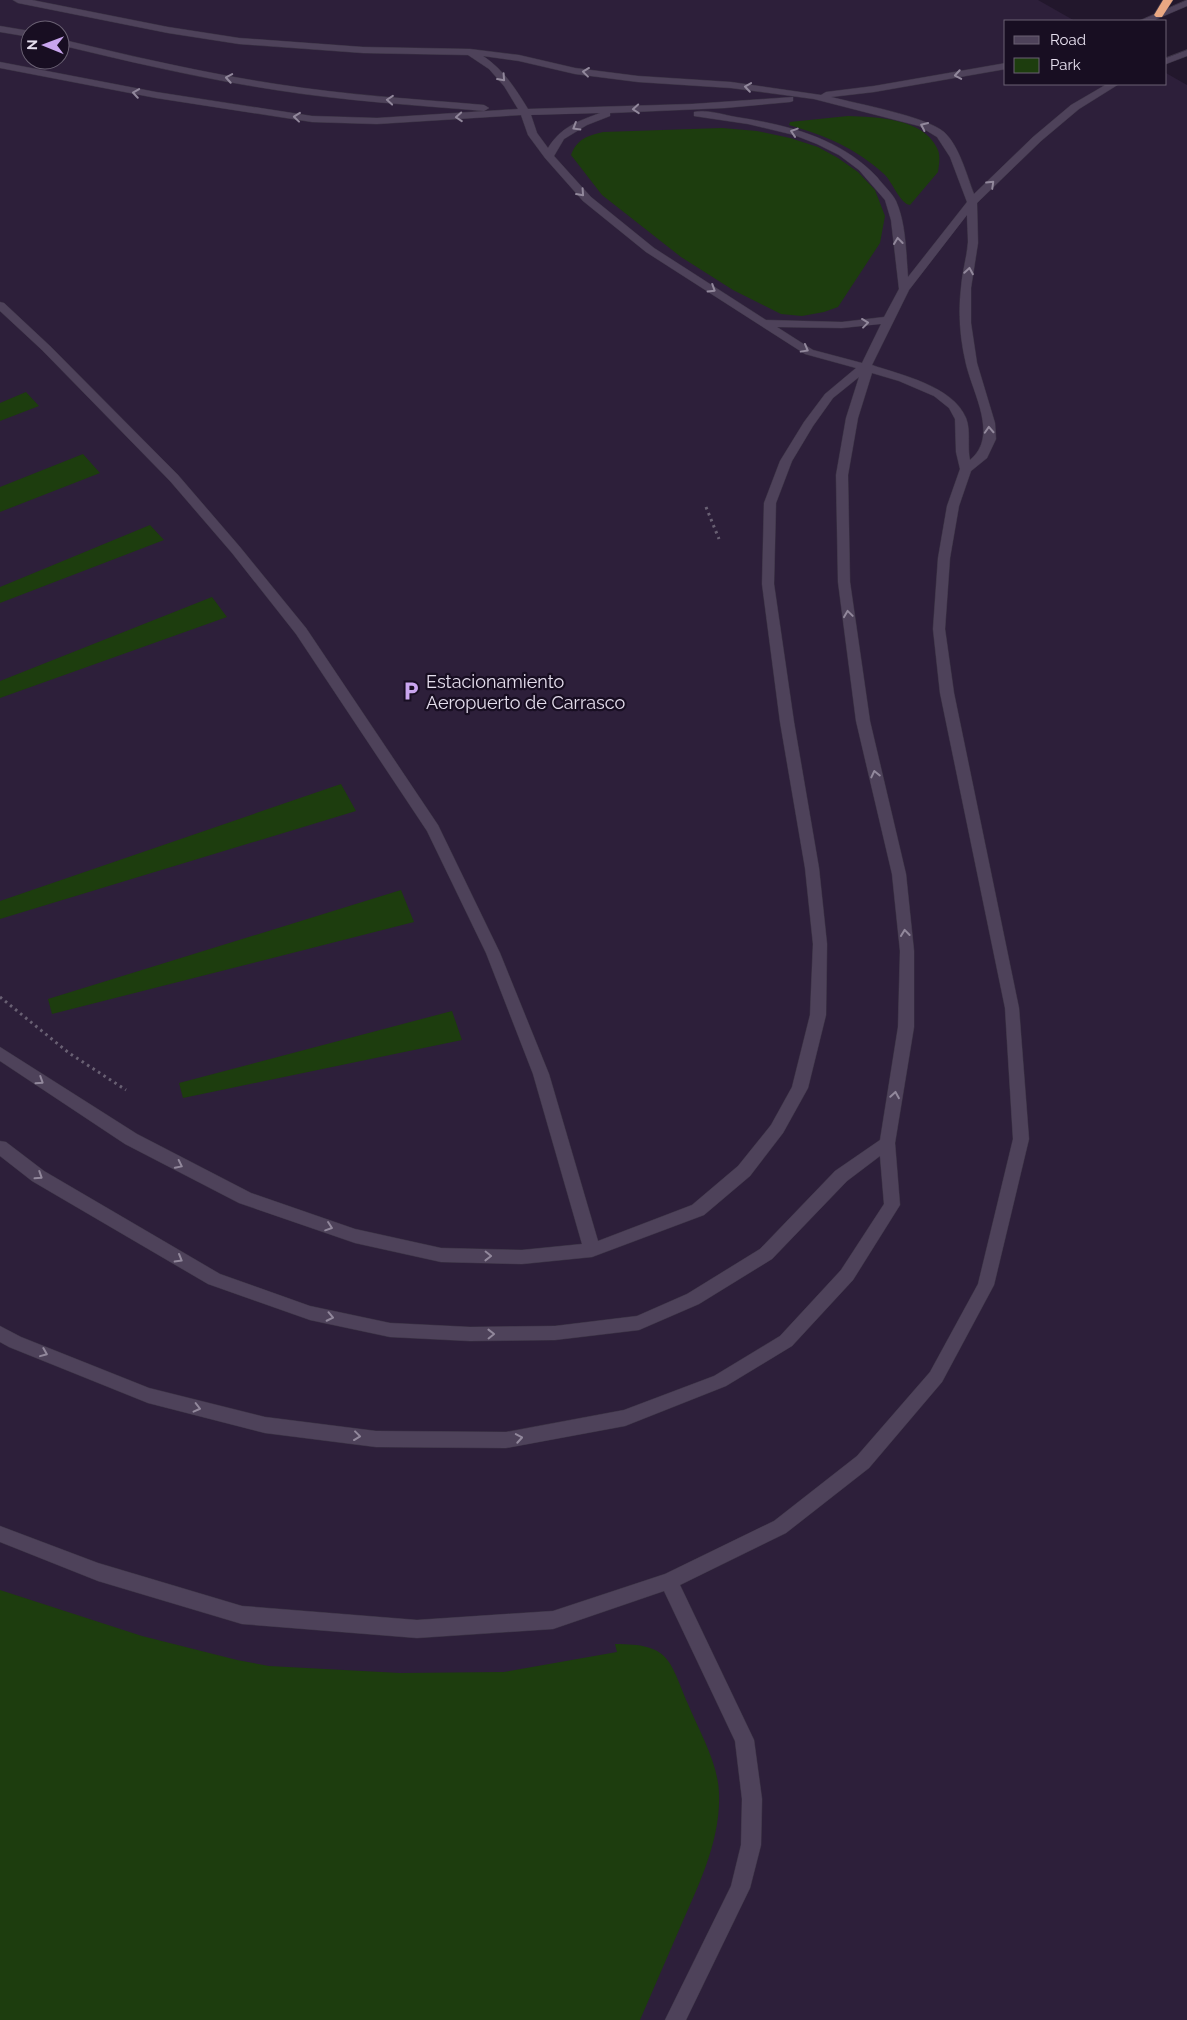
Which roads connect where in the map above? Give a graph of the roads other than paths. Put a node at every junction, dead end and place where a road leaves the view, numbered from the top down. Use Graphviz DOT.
graph roads {
  1 [pos="18,0"];
  2 [pos="1168,0"];
  3 [pos="1187,3"];
  4 [pos="1159,15"];
  5 [pos="1146,20"];
  6 [pos="0,29"];
  7 [pos="20,32"];
  8 [pos="70,44"];
  9 [pos="470,52"];
  10 [pos="1187,53"];
  11 [pos="1167,61"];
  12 [pos="0,65"];
  13 [pos="1004,66"];
  14 [pos="1112,85"];
  15 [pos="814,96"];
  16 [pos="657,108"];
  17 [pos="614,111"];
  18 [pos="526,112"];
  19 [pos="549,156"];
  20 [pos="972,202"];
  21 [pos="904,289"];
  22 [pos="0,305"];
  23 [pos="888,320"];
  24 [pos="764,323"];
  25 [pos="865,367"];
  26 [pos="966,469"];
  27 [pos="0,1053"];
  28 [pos="887,1143"];
  29 [pos="0,1147"];
  30 [pos="592,1250"];
  31 [pos="0,1333"];
  32 [pos="0,1534"];
  33 [pos="669,1581"];
  34 [pos="675,2020"];
  1 -- 9 [label="lane"];
  2 -- 4 [label="highway"];
  3 -- 4 [label="lane"];
  4 -- 5 [label="lane"];
  6 -- 7 [label="lane"];
  18 -- 8 [label="lane, one-way"];
  15 -- 9 [label="lane, one-way"];
  9 -- 18 [label="lane, one-way"];
  10 -- 11 [label="lane"];
  18 -- 12 [label="lane, one-way"];
  13 -- 15 [label="lane, one-way"];
  20 -- 14 [label="lane, one-way"];
  15 -- 16 [label="lane"];
  20 -- 15 [label="lane, one-way"];
  16 -- 17 [label="lane, one-way"];
  21 -- 16 [label="lane, one-way"];
  17 -- 18 [label="lane"];
  17 -- 19 [label="lane, one-way"];
  18 -- 19 [label="lane"];
  19 -- 24 [label="lane, one-way"];
  20 -- 21 [label="lane"];
  26 -- 20 [label="lane, one-way"];
  21 -- 23 [label="lane"];
  22 -- 30 [label="lane"];
  24 -- 23 [label="lane, one-way"];
  23 -- 25 [label="lane"];
  24 -- 25 [label="lane, one-way"];
  25 -- 26 [label="lane"];
  28 -- 25 [label="lane, one-way"];
  25 -- 30 [label="lane"];
  26 -- 33 [label="lane"];
  27 -- 30 [label="lane, one-way"];
  29 -- 28 [label="lane, one-way"];
  31 -- 28 [label="lane, one-way"];
  32 -- 33 [label="lane"];
  33 -- 34 [label="lane"];
}
